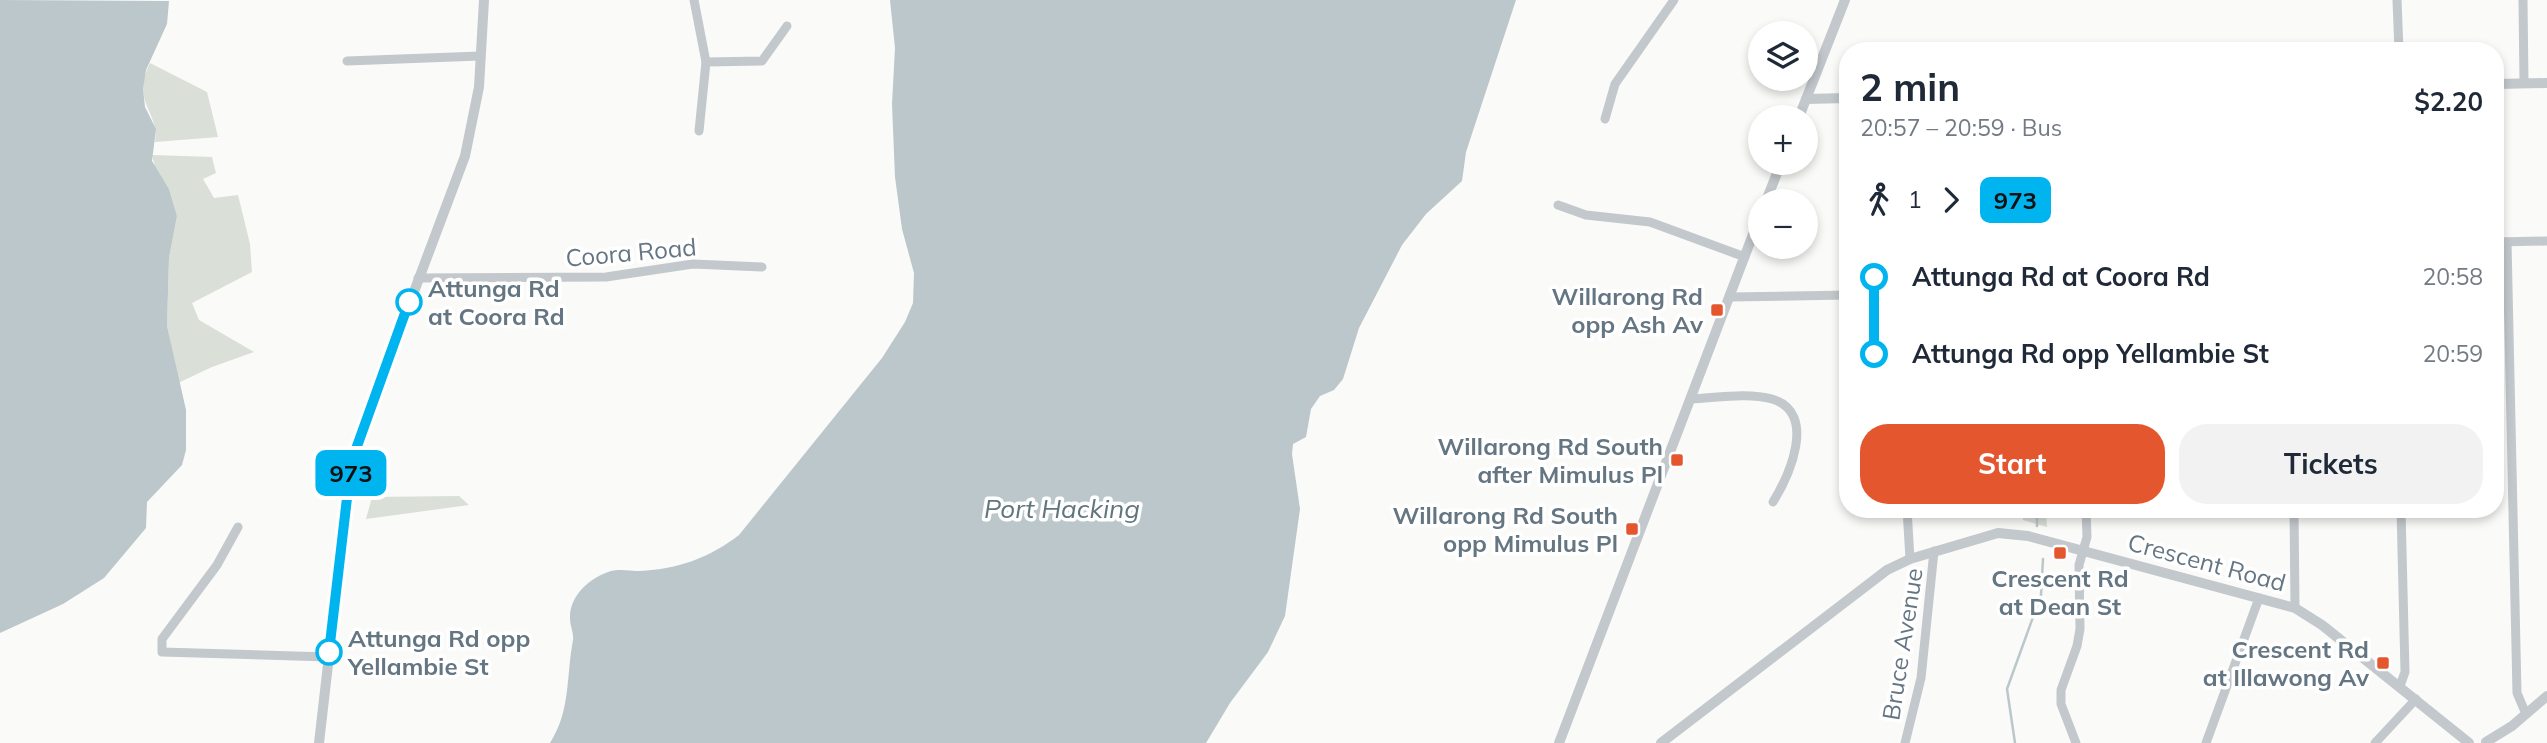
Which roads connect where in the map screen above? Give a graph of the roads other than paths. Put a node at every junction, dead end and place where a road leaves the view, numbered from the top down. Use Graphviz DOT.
graph roads {
  1 [pos="484,0"];
  2 [pos="694,0"];
  3 [pos="1674,0"];
  4 [pos="1845,0"];
  5 [pos="2397,0"];
  6 [pos="2523,0"];
  7 [pos="787,26"];
  8 [pos="2399,42"];
  9 [pos="480,56"];
  10 [pos="347,61"];
  11 [pos="706,62"];
  12 [pos="2524,83"];
  13 [pos="2547,83"];
  14 [pos="2504,84"];
  15 [pos="1839,98"];
  16 [pos="1806,99"];
  17 [pos="1804,105"];
  18 [pos="1605,119"];
  19 [pos="699,131"];
  20 [pos="1558,205"];
  21 [pos="2547,241"];
  22 [pos="2507,242"];
  23 [pos="1748,249"];
  24 [pos="1745,257"];
  25 [pos="762,267"];
  26 [pos="418,278"];
  27 [pos="1839,295"];
  28 [pos="1730,297"];
  29 [pos="1691,399"];
  30 [pos="1773,502"];
  31 [pos="1908,518"];
  32 [pos="2086,518"];
  33 [pos="2294,518"];
  34 [pos="2401,518"];
  35 [pos="238,527"];
  36 [pos="2083,550"];
  37 [pos="1934,551"];
  38 [pos="1910,559"];
  39 [pos="2259,598"];
  40 [pos="2295,608"];
  41 [pos="328,657"];
  42 [pos="2400,686"];
  43 [pos="2547,696"];
  44 [pos="2416,699"];
  45 [pos="2526,714"];
  46 [pos="319,743"];
  47 [pos="1559,743"];
  48 [pos="1661,743"];
  49 [pos="1905,743"];
  50 [pos="2076,743"];
  51 [pos="2206,743"];
  52 [pos="2375,743"];
  53 [pos="2469,743"];
  54 [pos="2474,743"];
  55 [pos="2486,743"];
  1 -- 9 [label="street"];
  2 -- 11 [label="street"];
  3 -- 18 [label="street"];
  4 -- 16 [label="street"];
  5 -- 8 [label="street"];
  6 -- 12 [label="street"];
  7 -- 11 [label="street"];
  9 -- 10 [label="street"];
  9 -- 26 [label="street"];
  11 -- 19 [label="street"];
  12 -- 13 [label="street"];
  12 -- 14 [label="street"];
  15 -- 16 [label="street"];
  16 -- 17 [label="street"];
  20 -- 24 [label="street"];
  21 -- 22 [label="street"];
  22 -- 45 [label="street"];
  23 -- 24 [label="street"];
  24 -- 28 [label="street"];
  25 -- 26 [label="street, Coora Road"];
  26 -- 41 [label="street"];
  27 -- 28 [label="street"];
  28 -- 29 [label="street"];
  29 -- 30 [label="street"];
  29 -- 47 [label="street"];
  31 -- 38 [label="street"];
  32 -- 36 [label="street"];
  33 -- 40 [label="street"];
  34 -- 42 [label="street"];
  35 -- 41 [label="street"];
  36 -- 37 [label="street, Crescent Road"];
  36 -- 39 [label="street, Crescent Road"];
  36 -- 50 [label="street"];
  37 -- 38 [label="street, Crescent Road"];
  37 -- 49 [label="street, Bruce Avenue"];
  38 -- 48 [label="street, Crescent Road"];
  39 -- 40 [label="street, Crescent Road"];
  39 -- 51 [label="street"];
  40 -- 42 [label="street, Crescent Road"];
  41 -- 46 [label="street"];
  42 -- 44 [label="street, Crescent Road"];
  43 -- 45 [label="street"];
  44 -- 52 [label="street"];
  44 -- 53 [label="street, Crescent Road"];
  45 -- 55 [label="street"];
  54 -- 55 [label="street"];
}
